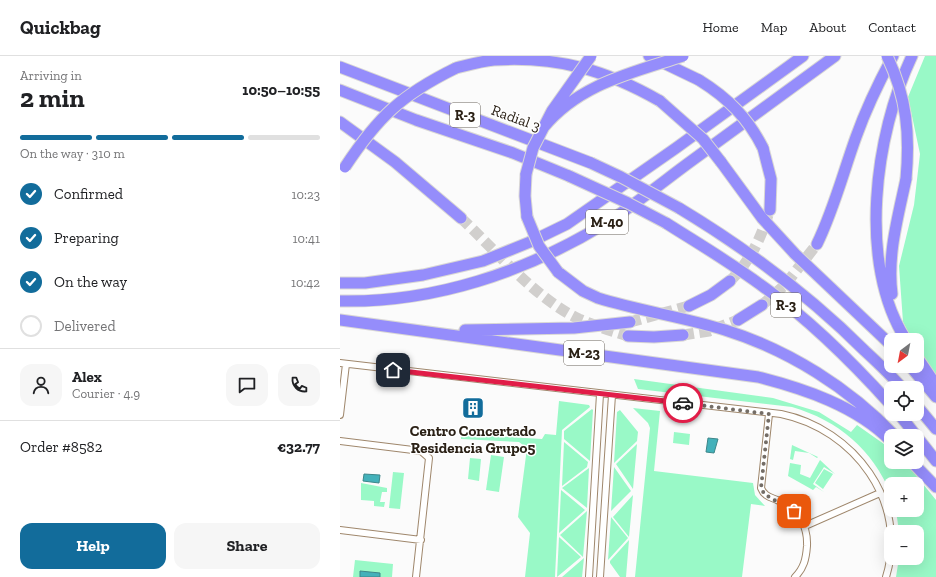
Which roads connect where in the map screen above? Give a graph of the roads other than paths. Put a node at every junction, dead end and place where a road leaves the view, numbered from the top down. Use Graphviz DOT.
graph roads {
  1 [pos="590,56"];
  2 [pos="649,56"];
  3 [pos="683,56"];
  4 [pos="803,56"];
  5 [pos="835,56"];
  6 [pos="887,56"];
  7 [pos="893,56"];
  8 [pos="912,56"];
  9 [pos="917,56"];
  10 [pos="340,67"];
  11 [pos="340,90"];
  12 [pos="340,122"];
  13 [pos="543,128"];
  14 [pos="883,155"];
  15 [pos="342,170"];
  16 [pos="770,210"];
  17 [pos="462,218"];
  18 [pos="817,244"];
  19 [pos="730,281"];
  20 [pos="340,283"];
  21 [pos="340,301"];
  22 [pos="762,305"];
  23 [pos="689,306"];
  24 [pos="340,320"];
  25 [pos="738,320"];
  26 [pos="630,322"];
  27 [pos="411,329"];
  28 [pos="902,333"];
  29 [pos="904,333"];
  30 [pos="683,335"];
  31 [pos="628,336"];
  32 [pos="884,338"];
  33 [pos="343,364"];
  34 [pos="924,368"];
  35 [pos="916,373"];
  36 [pos="895,381"];
  37 [pos="936,385"];
  38 [pos="600,394"];
  39 [pos="612,395"];
  40 [pos="936,397"];
  41 [pos="884,398"];
  42 [pos="769,414"];
  43 [pos="924,414"];
  44 [pos="340,415"];
  45 [pos="905,421"];
  46 [pos="888,429"];
  47 [pos="936,429"];
  48 [pos="884,436"];
  49 [pos="340,441"];
  50 [pos="936,461"];
  51 [pos="924,468"];
  52 [pos="919,469"];
  53 [pos="936,484"];
  54 [pos="936,487"];
  55 [pos="880,493"];
  56 [pos="805,526"];
  57 [pos="340,530"];
  58 [pos="421,540"];
  59 [pos="797,575"];
  60 [pos="416,577"];
  61 [pos="589,577"];
  62 [pos="600,577"];
  63 [pos="805,577"];
  64 [pos="886,577"];
  1 -- 13 [label="highway, bridge"];
  2 -- 16 [label="highway, bridge"];
  3 -- 13 [label="highway, bridge"];
  4 -- 20 [label="highway, M-40"];
  5 -- 21 [label="highway, M-40"];
  6 -- 29 [label="highway, bridge"];
  7 -- 18 [label="highway"];
  8 -- 14 [label="highway"];
  9 -- 14 [label="highway"];
  10 -- 36 [label="highway, Radial 3 / R-3, bridge"];
  11 -- 41 [label="highway, R-3, bridge"];
  12 -- 17 [label="highway"];
  13 -- 46 [label="highway, bridge"];
  14 -- 28 [label="highway"];
  15 -- 32 [label="highway, bridge"];
  19 -- 23 [label="highway"];
  22 -- 25 [label="highway"];
  24 -- 27 [label="highway, M-23"];
  26 -- 27 [label="highway"];
  27 -- 48 [label="highway, M-23"];
  30 -- 31 [label="highway"];
  33 -- 38 [label="street"];
  33 -- 44 [label="street"];
  34 -- 37 [label="highway"];
  35 -- 40 [label="highway"];
  38 -- 39 [label="street"];
  38 -- 61 [label="street"];
  39 -- 42 [label="street"];
  39 -- 62 [label="street"];
  42 -- 55 [label="street"];
  42 -- 56 [label="street"];
  43 -- 47 [label="highway"];
  45 -- 50 [label="highway"];
  49 -- 58 [label="street"];
  51 -- 53 [label="highway"];
  52 -- 54 [label="highway"];
  55 -- 56 [label="street"];
  55 -- 64 [label="street"];
  56 -- 59 [label="street"];
  57 -- 58 [label="street"];
  58 -- 60 [label="street"];
  59 -- 63 [label="street"];
}
